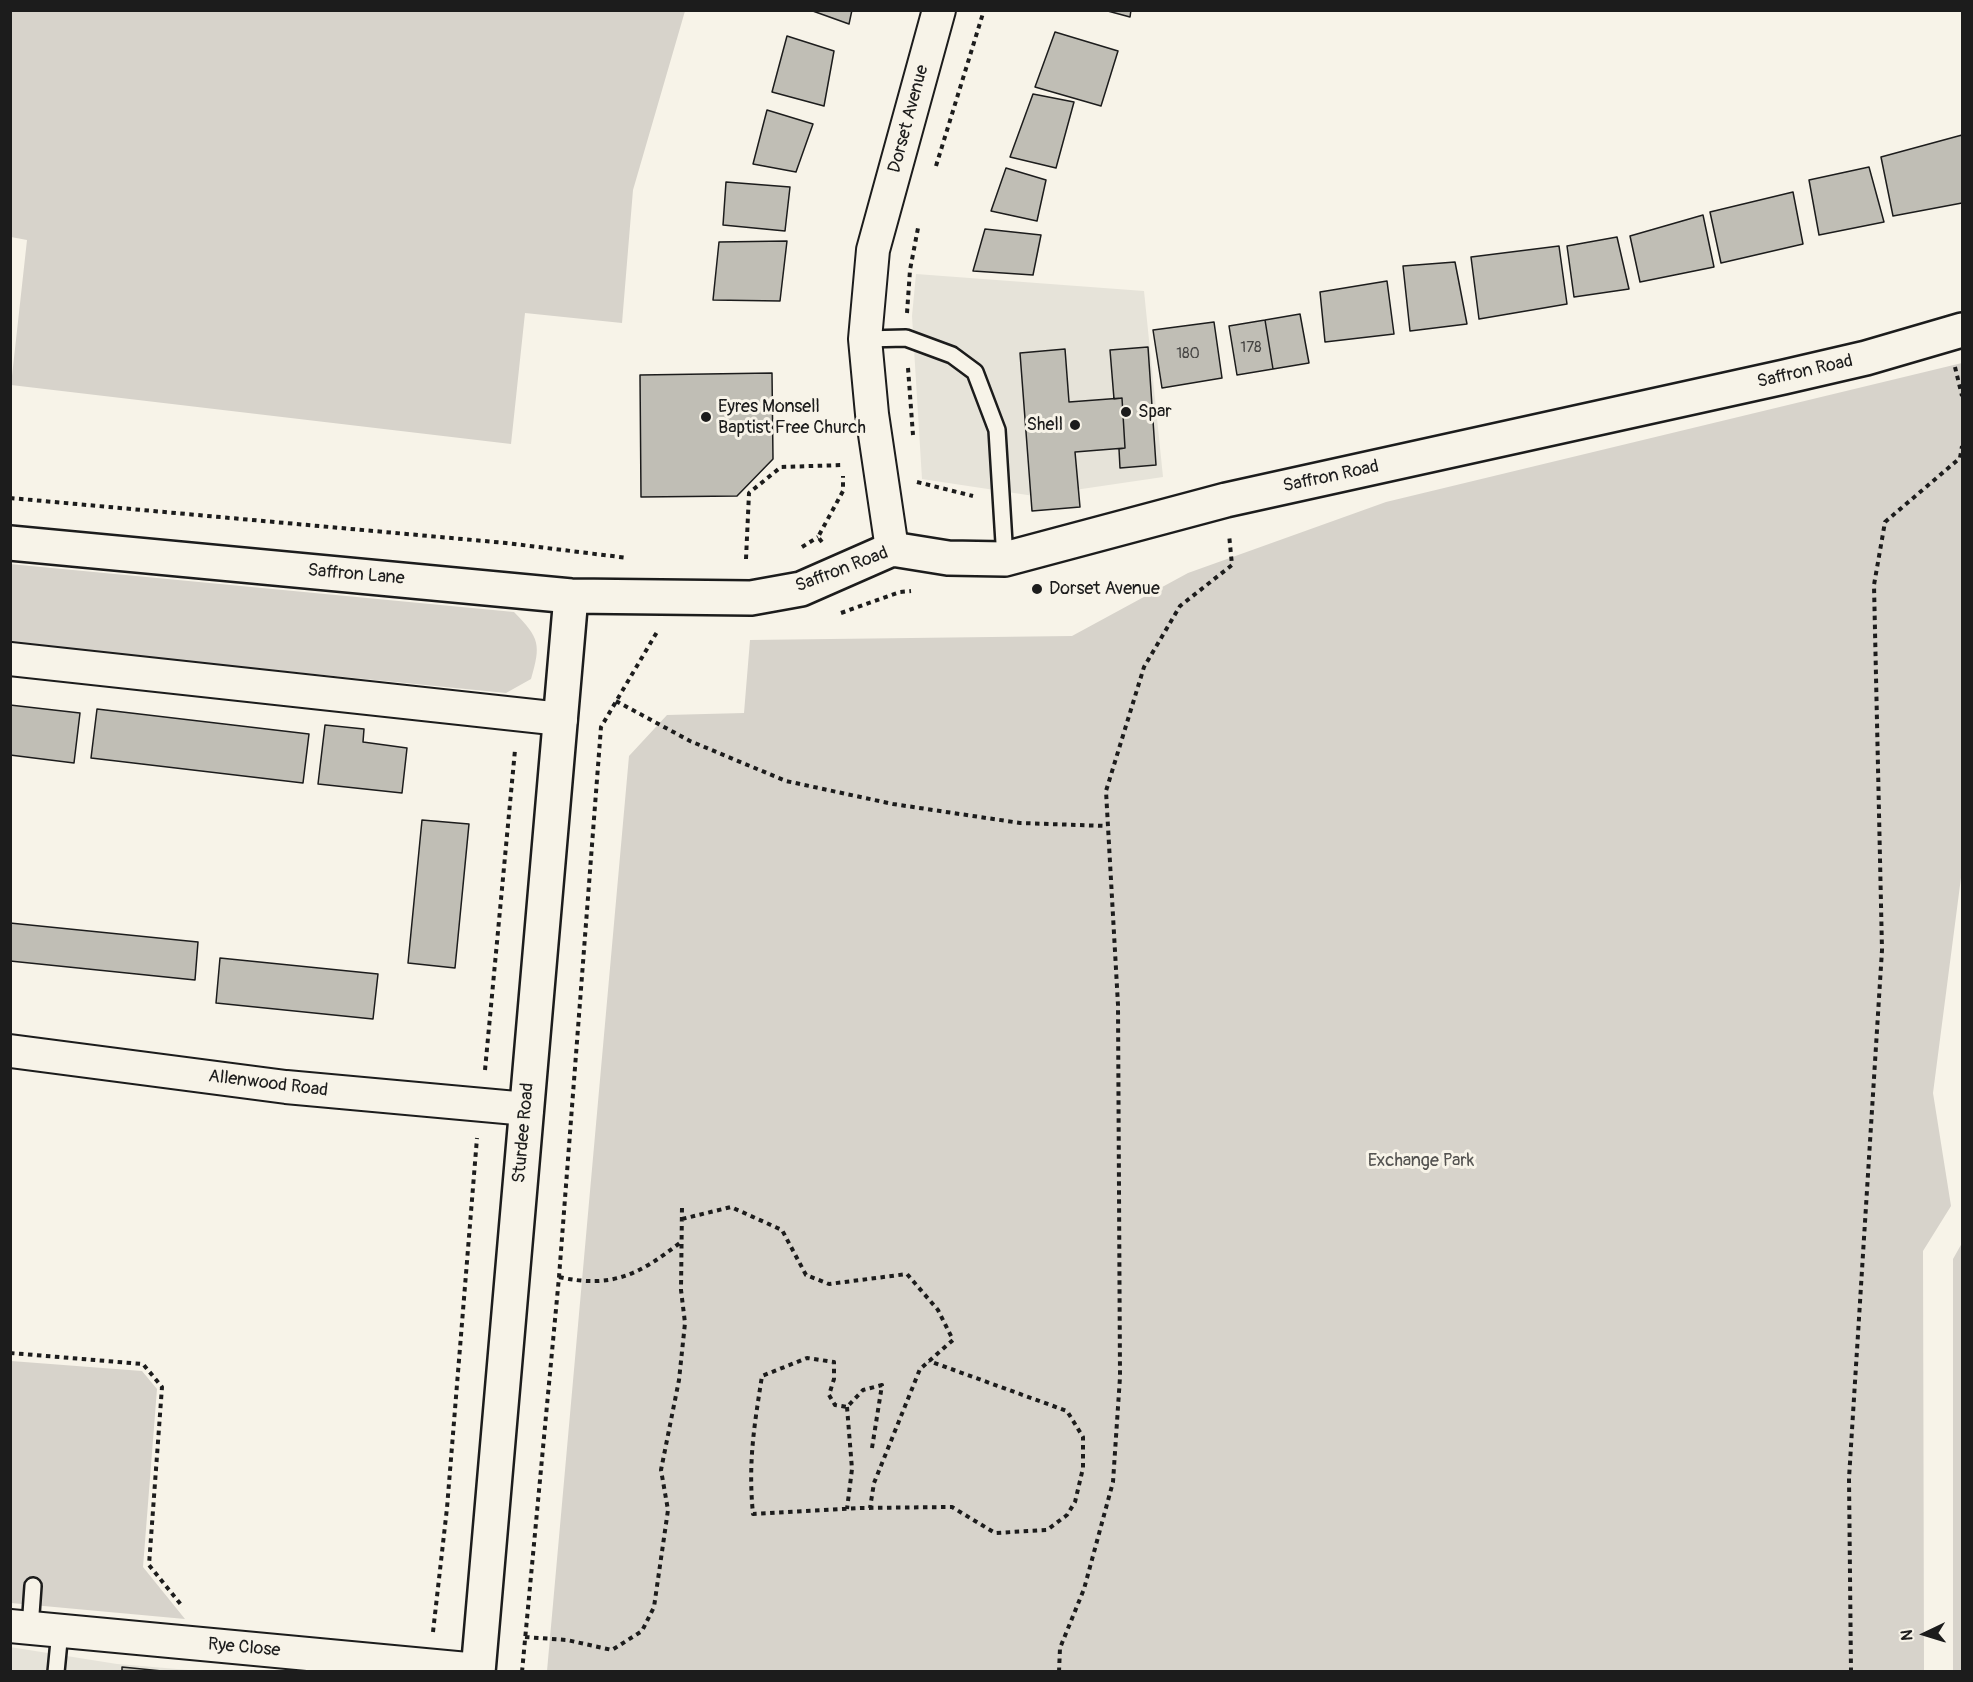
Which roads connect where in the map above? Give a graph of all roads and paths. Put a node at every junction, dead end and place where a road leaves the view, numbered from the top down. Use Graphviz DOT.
graph roads {
  1 [pos="939,10"];
  2 [pos="984,10"];
  3 [pos="932,177"];
  4 [pos="920,220"];
  5 [pos="1962,330"];
  6 [pos="906,338"];
  7 [pos="865,339"];
  8 [pos="914,441"];
  9 [pos="1962,446"];
  10 [pos="879,464"];
  11 [pos="10,498"];
  12 [pos="1226,500"];
  13 [pos="10,543"];
  14 [pos="892,549"];
  15 [pos="633,559"];
  16 [pos="1005,559"];
  17 [pos="735,560"];
  18 [pos="571,596"];
  19 [pos="702,597"];
  20 [pos="661,623"];
  21 [pos="10,659"];
  22 [pos="616,701"];
  23 [pos="515,714"];
  24 [pos="561,719"];
  25 [pos="1107,826"];
  26 [pos="10,1051"];
  27 [pos="480,1104"];
  28 [pos="527,1109"];
  29 [pos="682,1206"];
  30 [pos="682,1219"];
  31 [pos="681,1242"];
  32 [pos="559,1277"];
  33 [pos="10,1353"];
  34 [pos="928,1361"];
  35 [pos="847,1407"];
  36 [pos="872,1448"];
  37 [pos="870,1508"];
  38 [pos="847,1509"];
  39 [pos="33,1586"];
  40 [pos="33,1628"];
  41 [pos="525,1637"];
  42 [pos="191,1643"];
  43 [pos="429,1666"];
  44 [pos="56,1671"];
  45 [pos="478,1671"];
  46 [pos="522,1671"];
  47 [pos="1059,1671"];
  48 [pos="1851,1671"];
  1 -- 7 [label="street, Dorset Avenue"];
  2 -- 3 [label="path"];
  4 -- 6 [label="path"];
  5 -- 12 [label="main road, Saffron Road"];
  6 -- 7 [label="lane"];
  6 -- 8 [label="path"];
  6 -- 16 [label="lane"];
  7 -- 10 [label="street, Dorset Avenue"];
  9 -- 48 [label="path"];
  10 -- 14 [label="street, Dorset Avenue"];
  10 -- 17 [label="path"];
  11 -- 15 [label="path"];
  12 -- 16 [label="main road, Saffron Road"];
  12 -- 25 [label="path"];
  13 -- 18 [label="main road, Saffron Lane"];
  14 -- 16 [label="main road, Saffron Road"];
  14 -- 19 [label="main road, Saffron Road"];
  18 -- 19 [label="main road, Saffron Lane"];
  18 -- 24 [label="main road, Sturdee Road"];
  20 -- 22 [label="path"];
  21 -- 23 [label="street"];
  22 -- 25 [label="path"];
  22 -- 32 [label="path"];
  23 -- 24 [label="street"];
  23 -- 27 [label="path"];
  24 -- 28 [label="main road, Sturdee Road"];
  25 -- 47 [label="path"];
  26 -- 27 [label="street, Allenwood Road"];
  27 -- 28 [label="street, Allenwood Road"];
  27 -- 43 [label="path"];
  28 -- 45 [label="main road, Sturdee Road"];
  29 -- 30 [label="path"];
  30 -- 31 [label="path"];
  30 -- 34 [label="path"];
  31 -- 32 [label="path"];
  31 -- 41 [label="path"];
  32 -- 41 [label="path"];
  33 -- 42 [label="path"];
  34 -- 37 [label="path"];
  34 -- 37 [label="path"];
  35 -- 36 [label="path"];
  35 -- 38 [label="path"];
  35 -- 38 [label="path"];
  37 -- 38 [label="path"];
  39 -- 40 [label="lane"];
  40 -- 42 [label="street, Rye Close"];
  40 -- 44 [label="lane"];
  41 -- 46 [label="path"];
  42 -- 43 [label="street, Rye Close"];
  43 -- 45 [label="street, Rye Close"];
}
